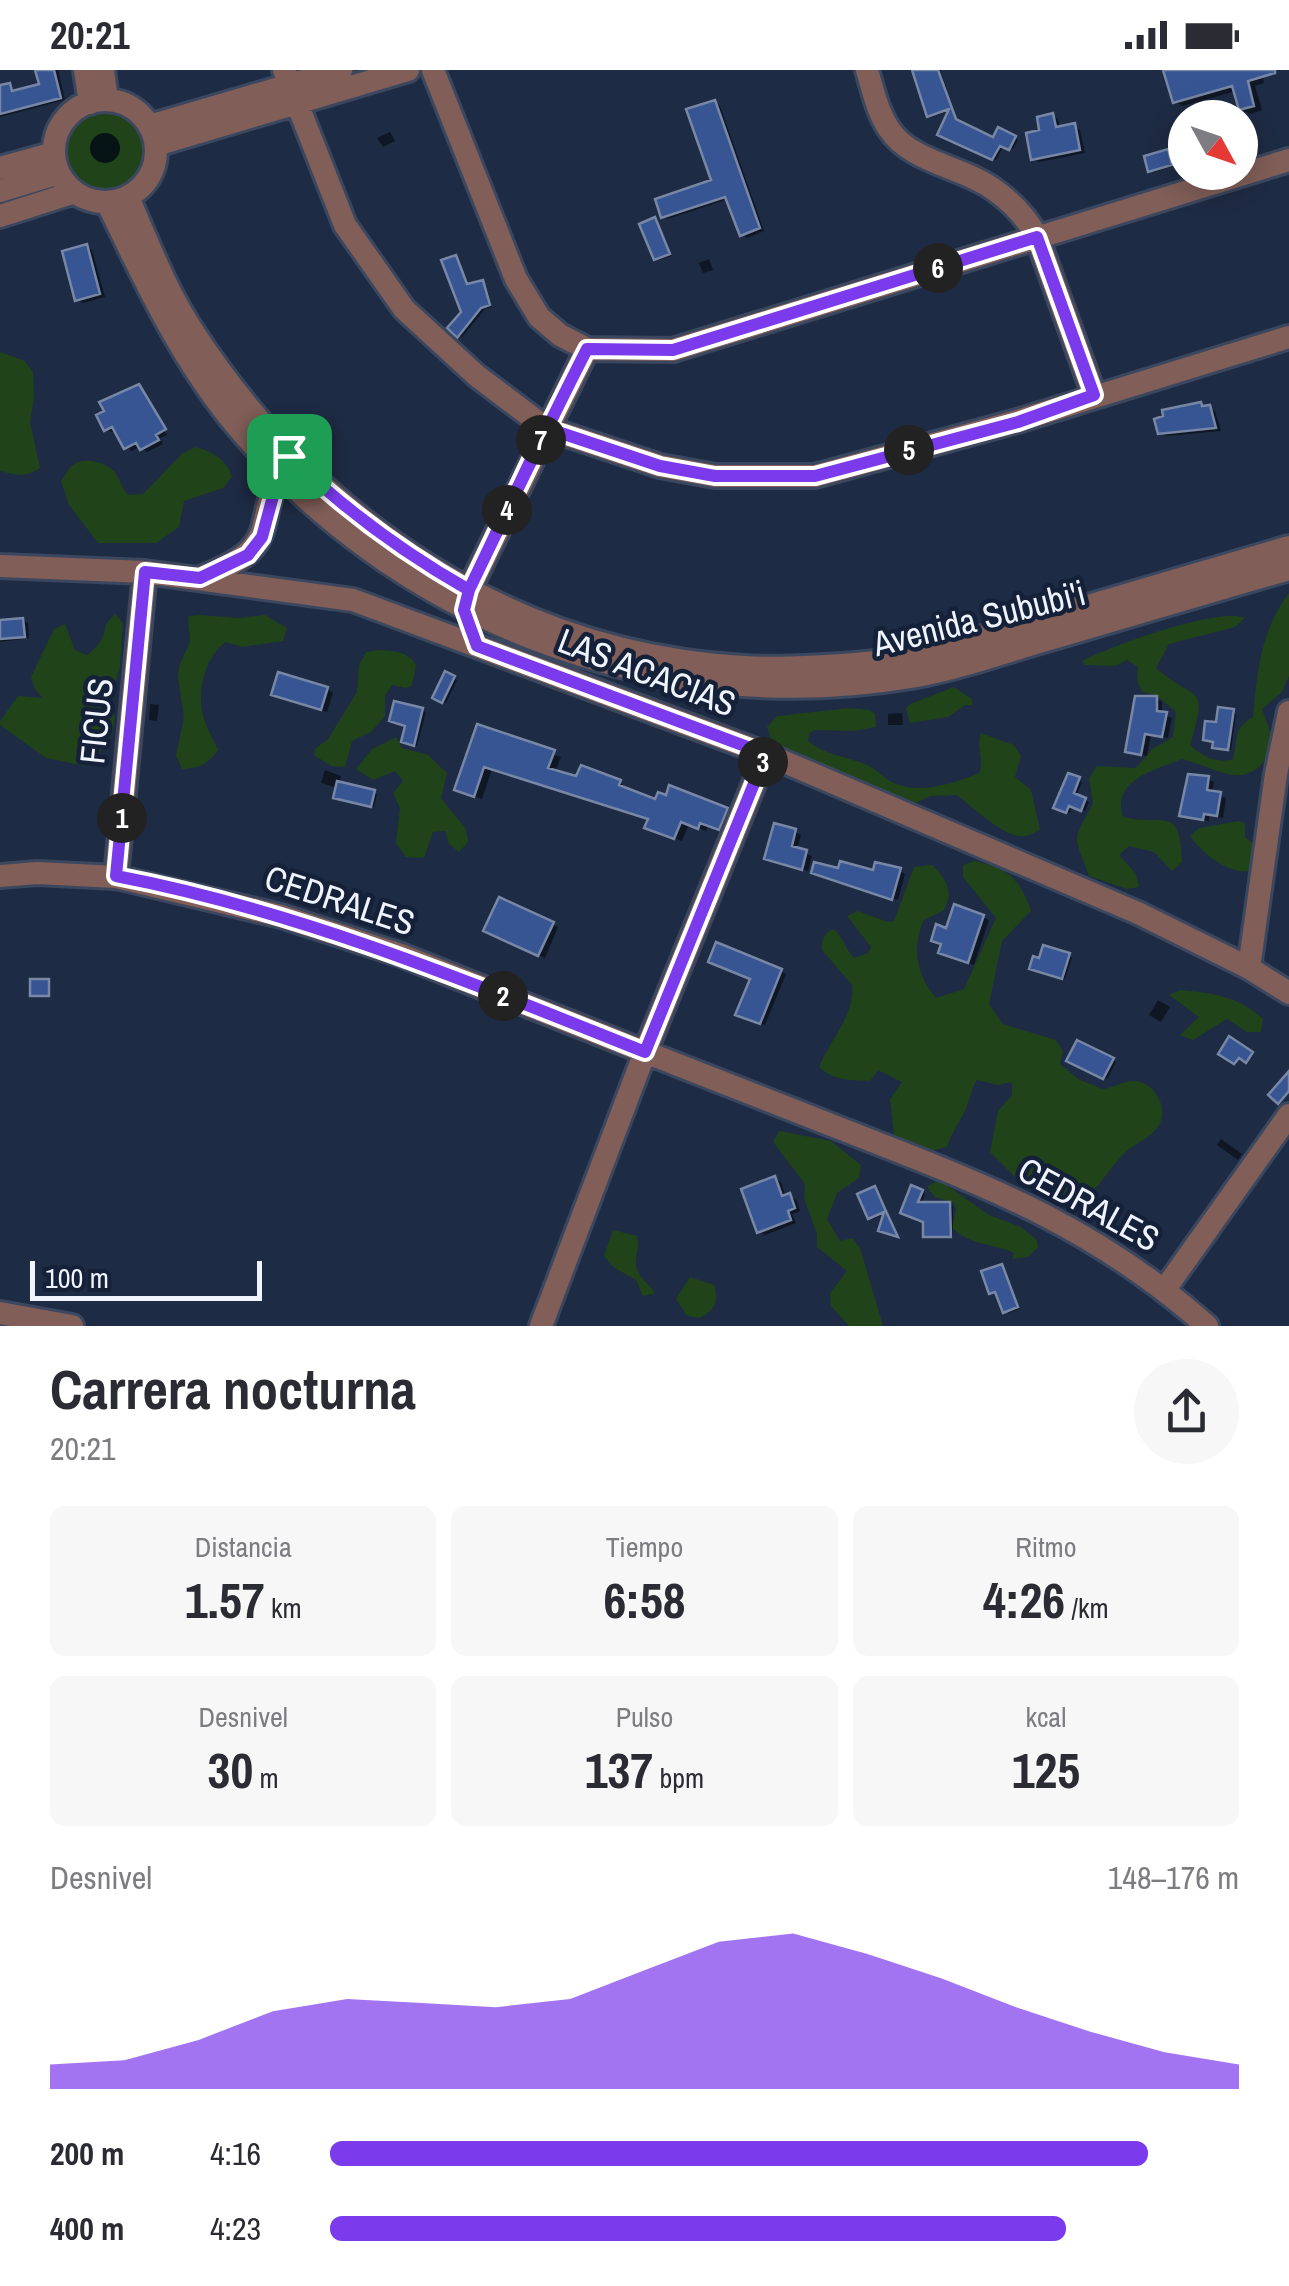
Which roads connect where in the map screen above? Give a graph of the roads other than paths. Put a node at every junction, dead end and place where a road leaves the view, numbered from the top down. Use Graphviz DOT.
graph roads {
  1 [pos="85,70"];
  2 [pos="103,70"];
  3 [pos="341,70"];
  4 [pos="408,70"];
  5 [pos="433,70"];
  6 [pos="867,70"];
  7 [pos="290,87"];
  8 [pos="99,101"];
  9 [pos="152,136"];
  10 [pos="1289,160"];
  11 [pos="57,163"];
  12 [pos="0,168"];
  13 [pos="0,191"];
  14 [pos="75,192"];
  15 [pos="117,199"];
  16 [pos="0,216"];
  17 [pos="1037,237"];
  18 [pos="1289,337"];
  19 [pos="587,349"];
  20 [pos="1094,395"];
  21 [pos="546,428"];
  22 [pos="284,464"];
  23 [pos="1289,547"];
  24 [pos="0,566"];
  25 [pos="1289,569"];
  26 [pos="145,572"];
  27 [pos="200,578"];
  28 [pos="466,600"];
  29 [pos="438,631"];
  30 [pos="477,646"];
  31 [pos="1289,712"];
  32 [pos="766,754"];
  33 [pos="0,876"];
  34 [pos="116,876"];
  35 [pos="1249,968"];
  36 [pos="1289,993"];
  37 [pos="645,1052"];
  38 [pos="1289,1115"];
  39 [pos="1166,1289"];
  40 [pos="0,1313"];
  41 [pos="74,1326"];
  42 [pos="541,1326"];
  43 [pos="1207,1326"];
  1 -- 8 [label="street"];
  2 -- 8 [label="street"];
  3 -- 7 [label="street"];
  4 -- 7 [label="street"];
  5 -- 19 [label="street"];
  6 -- 17 [label="street"];
  7 -- 9 [label="street"];
  7 -- 21 [label="street"];
  8 -- 9 [label="street"];
  8 -- 11 [label="street"];
  9 -- 15 [label="street"];
  10 -- 17 [label="street"];
  11 -- 12 [label="street"];
  11 -- 13 [label="street"];
  11 -- 14 [label="street"];
  14 -- 15 [label="street"];
  14 -- 16 [label="street"];
  15 -- 22 [label="street, Avenida Sububi'i"];
  17 -- 19 [label="street"];
  17 -- 20 [label="street"];
  18 -- 20 [label="street"];
  19 -- 21 [label="street"];
  20 -- 21 [label="street"];
  21 -- 28 [label="street"];
  22 -- 27 [label="street"];
  22 -- 28 [label="street, Avenida Sububi'i"];
  23 -- 28 [label="street, Avenida Sububi'i"];
  24 -- 26 [label="street, LAS ACACIAS"];
  25 -- 28 [label="street, Avenida Sububi'i"];
  26 -- 27 [label="street, LAS ACACIAS"];
  26 -- 34 [label="street, FICUS"];
  27 -- 29 [label="street, LAS ACACIAS"];
  28 -- 29 [label="street"];
  28 -- 30 [label="street"];
  29 -- 30 [label="street, LAS ACACIAS"];
  30 -- 32 [label="street, LAS ACACIAS"];
  31 -- 35 [label="street"];
  32 -- 35 [label="street, LAS ACACIAS"];
  32 -- 37 [label="street"];
  33 -- 34 [label="street, CEDRALES"];
  34 -- 37 [label="street, CEDRALES"];
  35 -- 36 [label="street, LAS ACACIAS"];
  37 -- 39 [label="street, CEDRALES"];
  37 -- 42 [label="street"];
  38 -- 39 [label="street"];
  39 -- 43 [label="street, CEDRALES"];
  40 -- 41 [label="street"];
}
